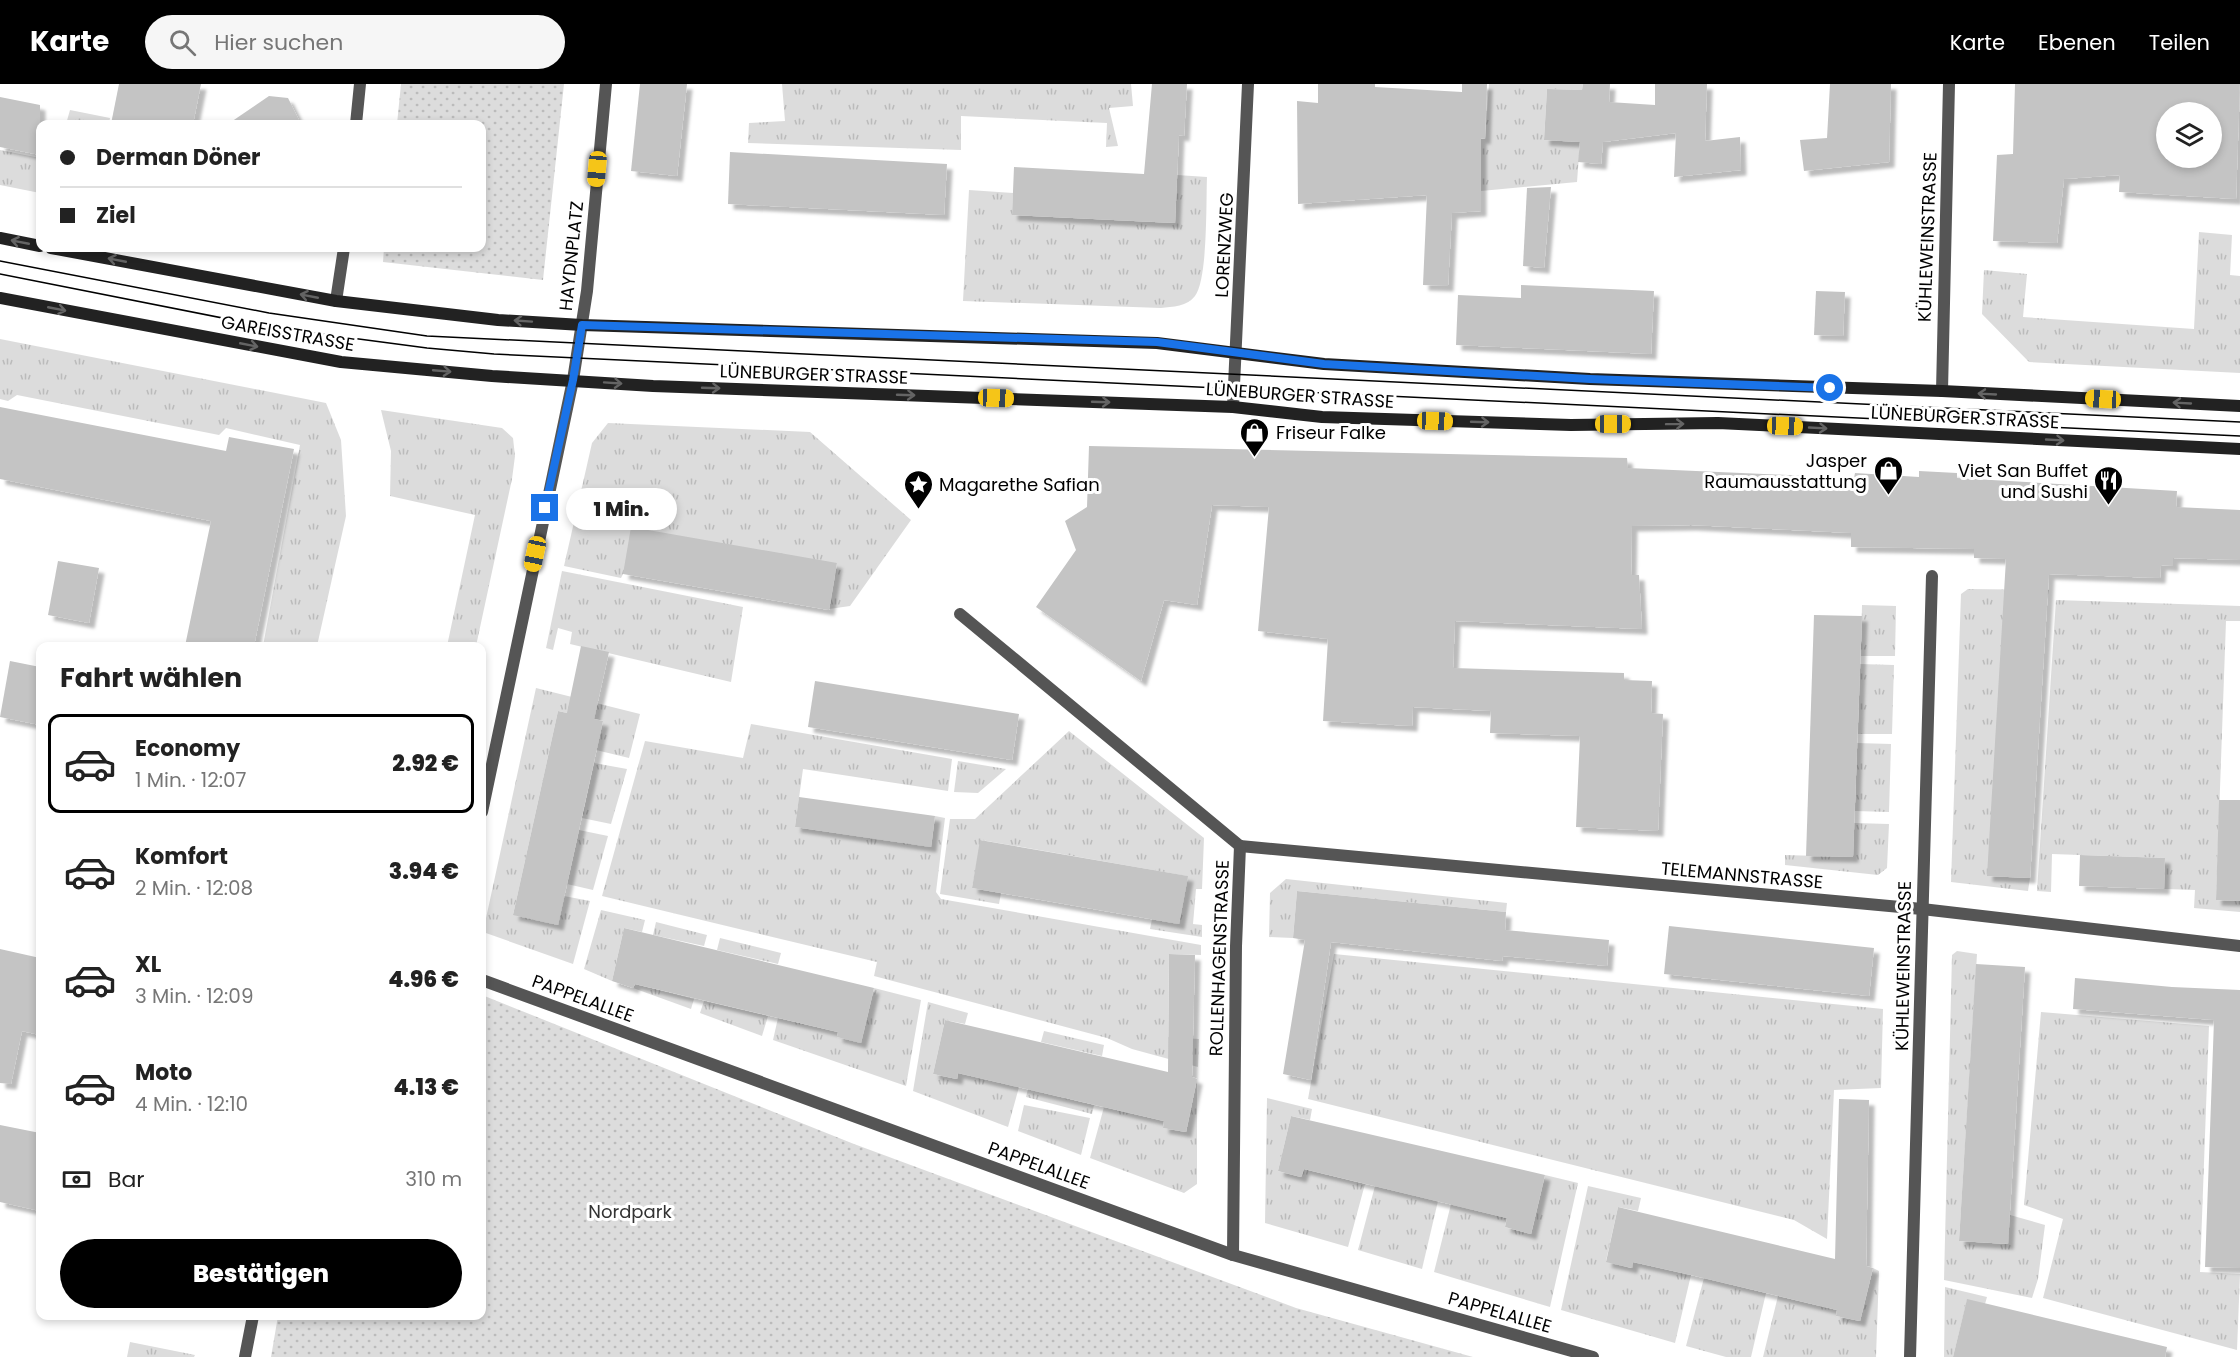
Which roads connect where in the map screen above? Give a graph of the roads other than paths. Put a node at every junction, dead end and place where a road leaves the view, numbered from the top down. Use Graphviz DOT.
graph roads {
  1 [pos="360,84"];
  2 [pos="606,84"];
  3 [pos="1248,84"];
  4 [pos="1949,84"];
  5 [pos="356,120"];
  6 [pos="0,238"];
  7 [pos="36,245"];
  8 [pos="73,252"];
  9 [pos="343,252"];
  10 [pos="0,298"];
  11 [pos="336,301"];
  12 [pos="582,325"];
  13 [pos="1236,353"];
  14 [pos="573,380"];
  15 [pos="1942,392"];
  16 [pos="2240,406"];
  17 [pos="1233,407"];
  18 [pos="2240,449"];
  19 [pos="1932,576"];
  20 [pos="960,614"];
  21 [pos="486,793"];
  22 [pos="1240,846"];
  23 [pos="1922,909"];
  24 [pos="2240,946"];
  25 [pos="486,981"];
  26 [pos="1233,1255"];
  27 [pos="252,1320"];
  28 [pos="245,1357"];
  29 [pos="1593,1357"];
  30 [pos="1910,1357"];
  1 -- 5 [label="street"];
  2 -- 12 [label="street, HAYDNPLATZ"];
  3 -- 13 [label="street, LORENZWEG"];
  4 -- 15 [label="street, KÜHLEWEINSTRASSE"];
  7 -- 6 [label="main road, one-way"];
  11 -- 8 [label="main road, one-way"];
  9 -- 11 [label="street"];
  10 -- 14 [label="main road, GAREISSTRASSE, one-way"];
  12 -- 11 [label="main road, one-way"];
  12 -- 13 [label="main road, LÜNEBURGER STRASSE"];
  12 -- 14 [label="street, HAYDNPLATZ"];
  13 -- 15 [label="main road, LÜNEBURGER STRASSE"];
  13 -- 17 [label="street, LORENZWEG"];
  14 -- 17 [label="main road, LÜNEBURGER STRASSE, one-way"];
  14 -- 21 [label="street, HAYDNPLATZ"];
  16 -- 15 [label="main road, LÜNEBURGER STRASSE, one-way"];
  17 -- 18 [label="main road, LÜNEBURGER STRASSE, one-way"];
  19 -- 23 [label="street, KÜHLEWEINSTRASSE"];
  20 -- 22 [label="street, ROLLENHAGENSTRASSE"];
  22 -- 23 [label="street, TELEMANNSTRASSE"];
  22 -- 26 [label="street, ROLLENHAGENSTRASSE"];
  23 -- 24 [label="street, TELEMANNSTRASSE"];
  23 -- 30 [label="street, KÜHLEWEINSTRASSE"];
  25 -- 26 [label="street, PAPPELALLEE"];
  26 -- 29 [label="street, PAPPELALLEE"];
  27 -- 28 [label="street"];
}
